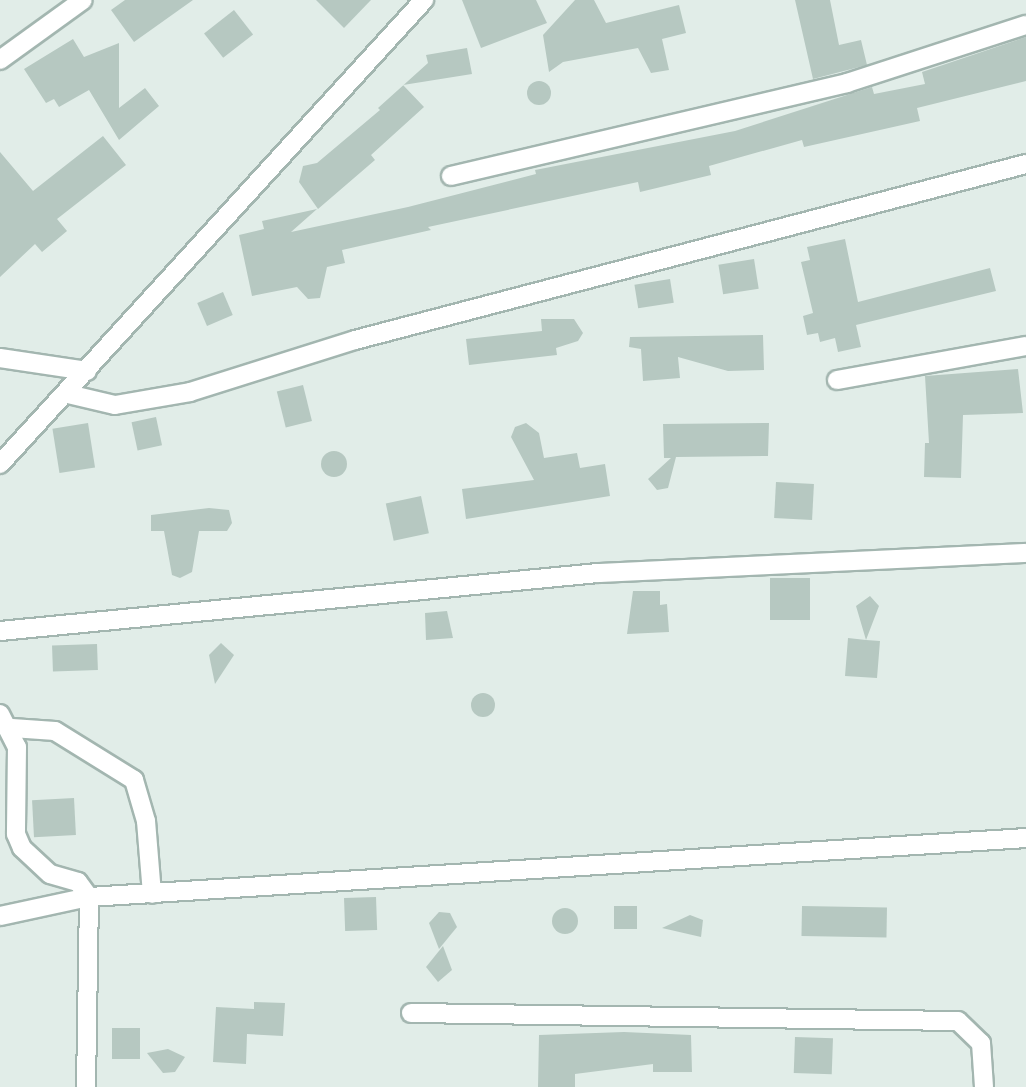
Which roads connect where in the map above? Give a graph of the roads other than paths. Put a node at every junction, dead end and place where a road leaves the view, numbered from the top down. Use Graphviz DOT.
graph roads {
  1 [pos="83,0"];
  2 [pos="424,0"];
  3 [pos="1026,25"];
  4 [pos="0,60"];
  5 [pos="1026,164"];
  6 [pos="451,176"];
  7 [pos="1026,346"];
  8 [pos="0,358"];
  9 [pos="87,371"];
  10 [pos="837,380"];
  11 [pos="68,394"];
  12 [pos="0,464"];
  13 [pos="1026,553"];
  14 [pos="0,631"];
  15 [pos="6,721"];
  16 [pos="1026,838"];
  17 [pos="152,894"];
  18 [pos="89,897"];
  19 [pos="0,916"];
  20 [pos="411,1013"];
  21 [pos="86,1087"];
  22 [pos="984,1087"];
  1 -- 4 [label="street"];
  2 -- 9 [label="street"];
  3 -- 6 [label="street"];
  5 -- 11 [label="street"];
  7 -- 10 [label="street"];
  8 -- 9 [label="street"];
  9 -- 11 [label="street"];
  11 -- 12 [label="street"];
  13 -- 14 [label="street"];
  15 -- 17 [label="street"];
  15 -- 18 [label="street"];
  16 -- 17 [label="street"];
  17 -- 18 [label="street"];
  18 -- 19 [label="street"];
  18 -- 21 [label="street"];
  20 -- 22 [label="street"];
}
